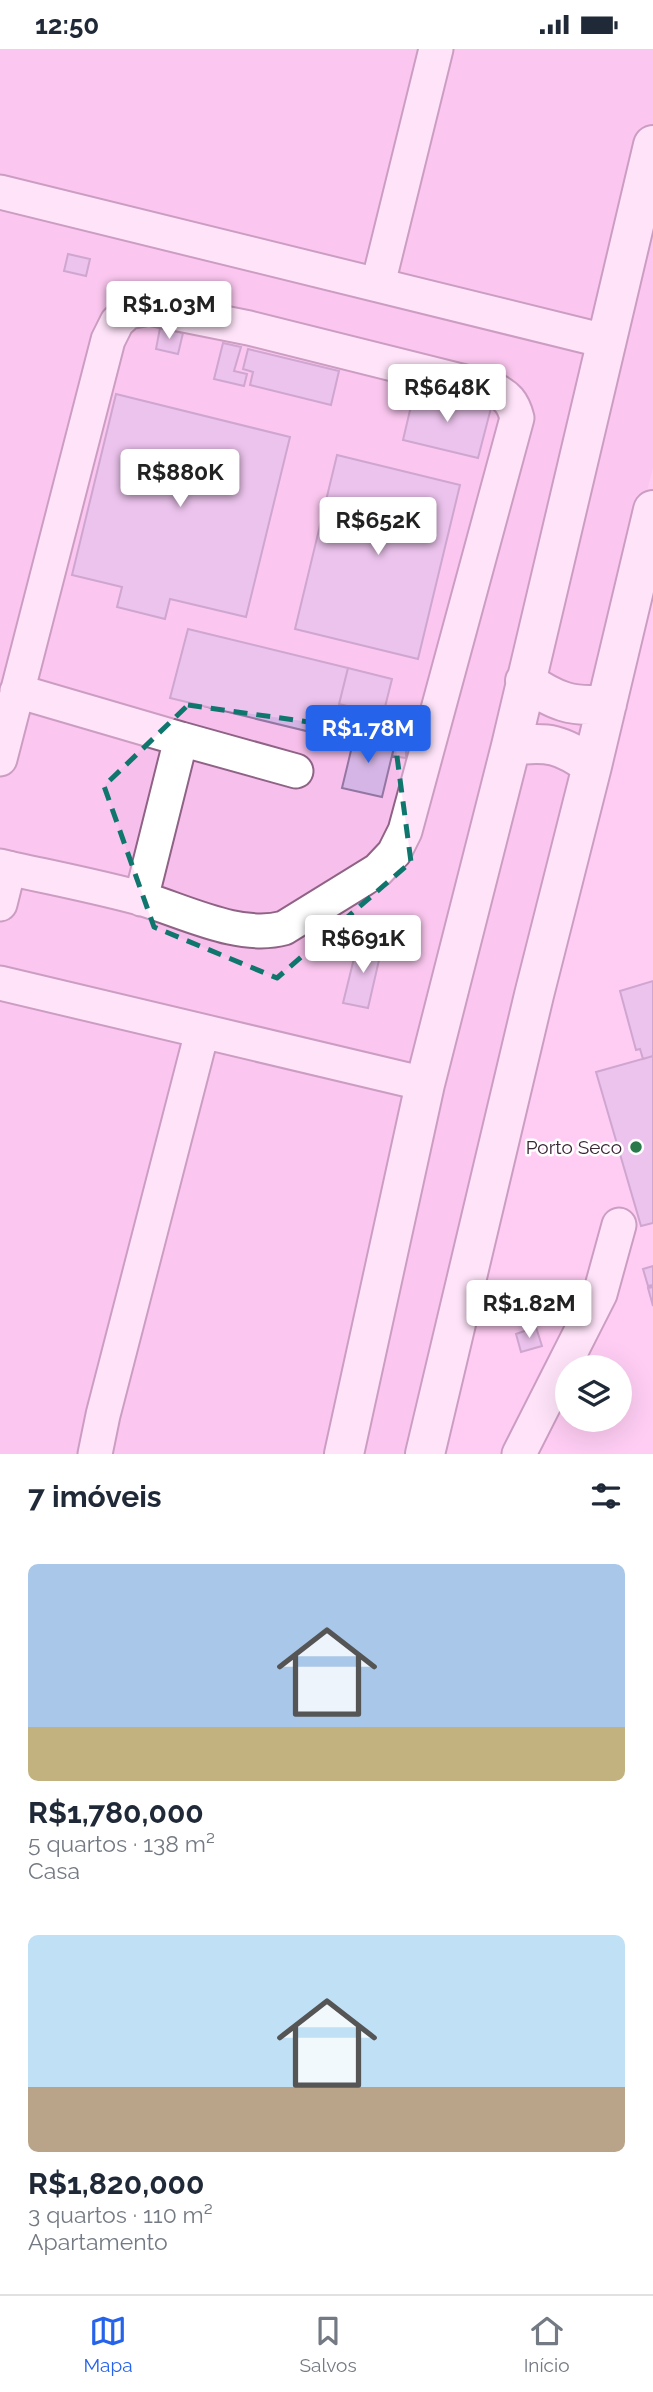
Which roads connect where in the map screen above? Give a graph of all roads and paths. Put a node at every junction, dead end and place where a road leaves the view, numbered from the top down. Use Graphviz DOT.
graph roads {
  1 [pos="436,49"];
  2 [pos="653,145"];
  3 [pos="0,192"];
  4 [pos="378,284"];
  5 [pos="605,341"];
  6 [pos="653,510"];
  7 [pos="526,681"];
  8 [pos="17,691"];
  9 [pos="607,704"];
  10 [pos="181,739"];
  11 [pos="511,746"];
  12 [pos="0,759"];
  13 [pos="592,766"];
  14 [pos="296,771"];
  15 [pos="4,867"];
  16 [pos="141,899"];
  17 [pos="0,904"];
  18 [pos="0,983"];
  19 [pos="202,1032"];
  20 [pos="425,1084"];
  21 [pos="619,1225"];
  22 [pos="94,1454"];
  23 [pos="344,1454"];
  24 [pos="425,1454"];
  25 [pos="519,1454"];
  1 -- 4 [label="lane"];
  2 -- 5 [label="main road"];
  3 -- 4 [label="lane"];
  4 -- 5 [label="lane"];
  5 -- 7 [label="main road"];
  6 -- 9 [label="main road"];
  7 -- 9 [label="main road"];
  7 -- 11 [label="main road"];
  8 -- 10 [label="lane"];
  8 -- 12 [label="lane"];
  8 -- 16 [label="lane"];
  9 -- 13 [label="main road"];
  10 -- 14 [label="lane"];
  10 -- 16 [label="lane"];
  11 -- 13 [label="main road"];
  11 -- 20 [label="main road"];
  13 -- 24 [label="main road"];
  15 -- 16 [label="lane"];
  15 -- 17 [label="lane"];
  18 -- 19 [label="lane"];
  19 -- 20 [label="lane"];
  19 -- 22 [label="lane"];
  20 -- 23 [label="main road"];
  21 -- 25 [label="lane"];
}
